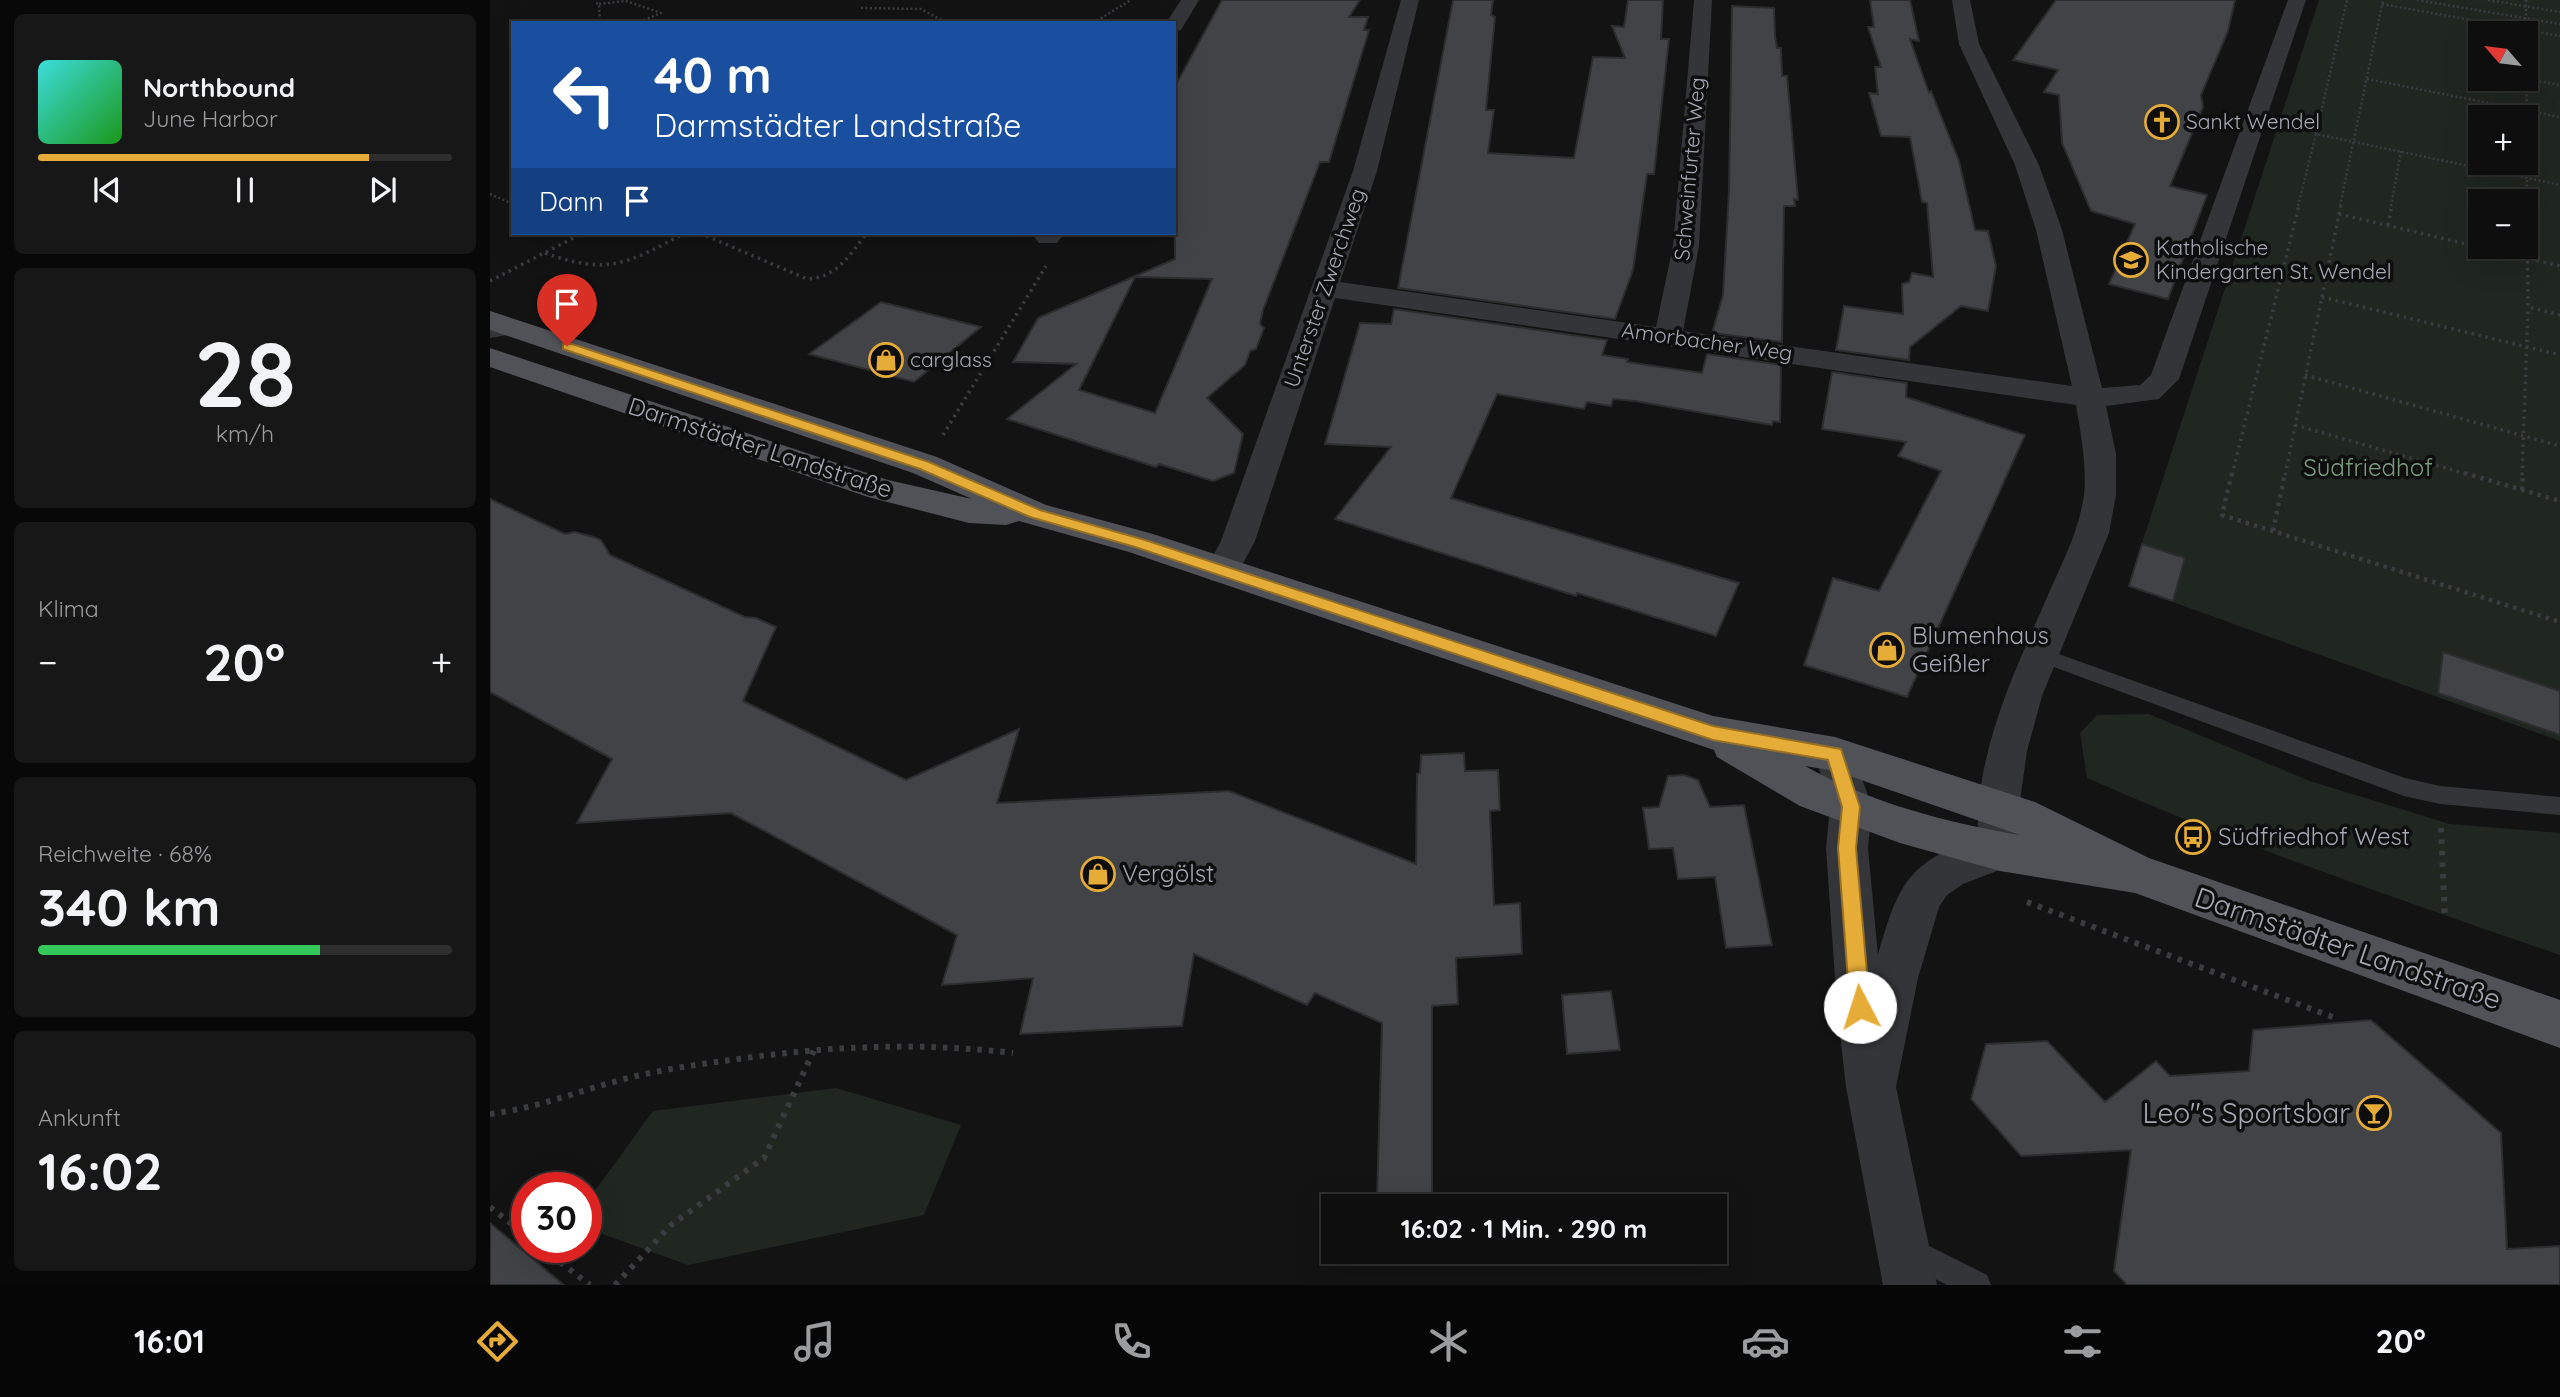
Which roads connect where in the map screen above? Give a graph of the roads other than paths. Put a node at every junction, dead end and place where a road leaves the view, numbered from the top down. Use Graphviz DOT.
graph roads {
  1 [pos="1190,0"];
  2 [pos="1410,0"];
  3 [pos="1703,0"];
  4 [pos="1961,0"];
  5 [pos="2297,0"];
  6 [pos="1176,23"];
  7 [pos="1325,288"];
  8 [pos="500,328"];
  9 [pos="1668,337"];
  10 [pos="490,357"];
  11 [pos="2090,398"];
  12 [pos="1035,514"];
  13 [pos="1222,571"];
  14 [pos="2039,654"];
  15 [pos="1713,733"];
  16 [pos="1835,754"];
  17 [pos="2560,806"];
  18 [pos="1851,807"];
  19 [pos="1999,829"];
  20 [pos="2560,1024"];
  21 [pos="1871,1087"];
  22 [pos="1906,1266"];
  23 [pos="1977,1285"];
  1 -- 6 [label="street"];
  2 -- 7 [label="street, Unterster Zwerchweg"];
  3 -- 9 [label="street, Schweinfurter Weg"];
  4 -- 11 [label="street"];
  5 -- 11 [label="street, Amorbacher Weg"];
  7 -- 9 [label="street, Amorbacher Weg"];
  7 -- 13 [label="street, Unterster Zwerchweg"];
  8 -- 12 [label="main road, Darmstädter Landstraße"];
  9 -- 11 [label="street, Amorbacher Weg"];
  10 -- 12 [label="main road, Darmstädter Landstraße"];
  11 -- 14 [label="street"];
  12 -- 13 [label="main road, Darmstädter Landstraße"];
  13 -- 15 [label="main road, Darmstädter Landstraße"];
  14 -- 17 [label="lane"];
  14 -- 19 [label="street"];
  15 -- 16 [label="main road, Darmstädter Landstraße"];
  15 -- 18 [label="main road, Darmstädter Landstraße"];
  16 -- 18 [label="street"];
  16 -- 19 [label="main road, Darmstädter Landstraße"];
  18 -- 19 [label="main road, Darmstädter Landstraße"];
  18 -- 21 [label="street"];
  19 -- 20 [label="main road, Darmstädter Landstraße"];
  19 -- 21 [label="street"];
  21 -- 22 [label="street"];
  22 -- 23 [label="lane"];
}
